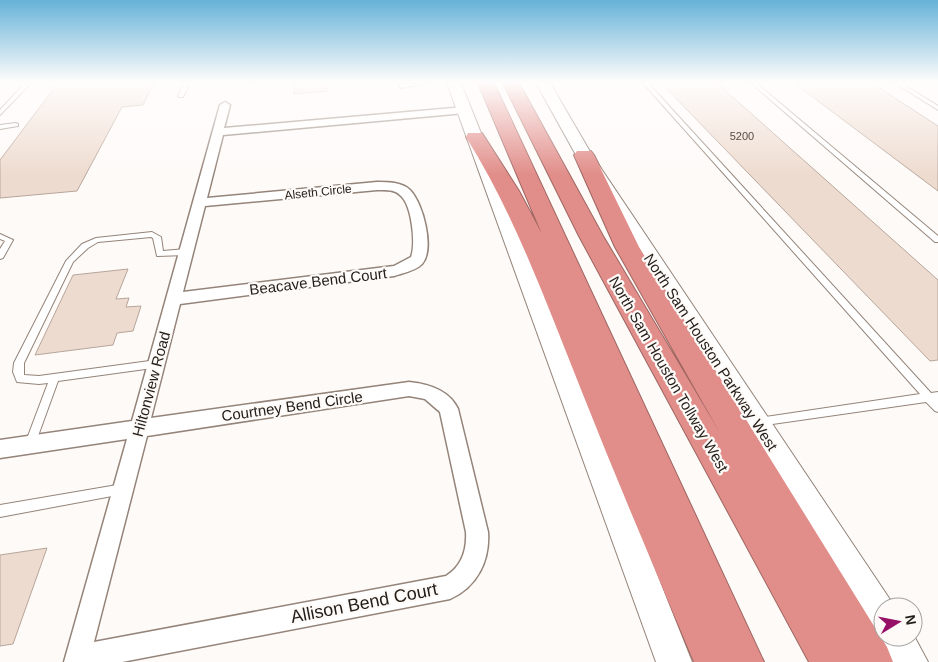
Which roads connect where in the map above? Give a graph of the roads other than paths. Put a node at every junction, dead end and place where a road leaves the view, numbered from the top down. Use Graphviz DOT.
graph roads {
  1 [pos="223,114"];
  2 [pos="466,114"];
  3 [pos="500,114"];
  4 [pos="527,114"];
  5 [pos="561,114"];
  6 [pos="673,114"];
  7 [pos="789,114"];
  8 [pos="470,124"];
  9 [pos="16,125"];
  10 [pos="0,127"];
  11 [pos="218,132"];
  12 [pos="584,155"];
  13 [pos="199,204"];
  14 [pos="416,219"];
  15 [pos="0,236"];
  16 [pos="938,240"];
  17 [pos="186,252"];
  18 [pos="0,256"];
  19 [pos="174,299"];
  20 [pos="157,364"];
  21 [pos="54,378"];
  22 [pos="933,397"];
  23 [pos="443,399"];
  24 [pos="938,408"];
  25 [pos="756,422"];
  26 [pos="140,428"];
  27 [pos="30,444"];
  28 [pos="0,449"];
  29 [pos="124,489"];
  30 [pos="0,511"];
  31 [pos="873,604"];
  32 [pos="900,647"];
  33 [pos="78,660"];
  34 [pos="674,662"];
  35 [pos="715,662"];
  36 [pos="743,662"];
  37 [pos="832,662"];
  38 [pos="872,662"];
  39 [pos="910,662"];
  1 -- 11 [label="street, Hiltonview Road"];
  2 -- 8 [label="main road"];
  3 -- 36 [label="highway"];
  4 -- 37 [label="highway, North Sam Houston Tollway West"];
  5 -- 12 [label="main road, North Sam Houston Parkway West"];
  6 -- 22 [label="lane"];
  7 -- 16 [label="lane"];
  8 -- 11 [label="street"];
  8 -- 34 [label="main road"];
  8 -- 35 [label="highway"];
  9 -- 10 [label="lane"];
  11 -- 13 [label="street, Hiltonview Road"];
  12 -- 25 [label="main road, North Sam Houston Parkway West"];
  12 -- 38 [label="highway"];
  13 -- 14 [label="street, Alseth Circle"];
  13 -- 17 [label="street, Hiltonview Road"];
  14 -- 19 [label="street, Beacave Bend Court"];
  15 -- 18 [label="lane"];
  17 -- 19 [label="street, Hiltonview Road"];
  17 -- 21 [label="lane"];
  19 -- 20 [label="street, Hiltonview Road"];
  20 -- 21 [label="lane"];
  20 -- 26 [label="street, Hiltonview Road"];
  21 -- 27 [label="lane"];
  22 -- 24 [label="lane"];
  22 -- 25 [label="lane"];
  23 -- 26 [label="street, Courtney Bend Circle"];
  23 -- 33 [label="street, Allison Bend Court"];
  25 -- 31 [label="main road, North Sam Houston Parkway West"];
  26 -- 27 [label="street, Courtney Bend Circle"];
  26 -- 29 [label="street, Hiltonview Road"];
  27 -- 28 [label="street, Courtney Bend Circle"];
  29 -- 30 [label="lane"];
  29 -- 33 [label="street, Hiltonview Road"];
  32 -- 39 [label="main road"];
}
